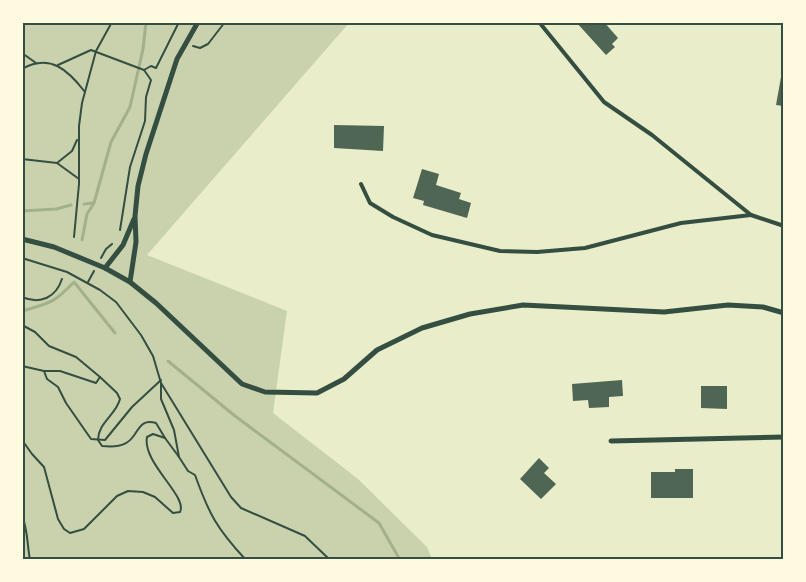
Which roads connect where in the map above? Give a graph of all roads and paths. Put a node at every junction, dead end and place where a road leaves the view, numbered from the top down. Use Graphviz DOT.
graph roads {
  1 [pos="112,22"];
  2 [pos="179,22"];
  3 [pos="198,22"];
  4 [pos="225,22"];
  5 [pos="539,22"];
  6 [pos="186,44"];
  7 [pos="96,50"];
  8 [pos="22,53"];
  9 [pos="36,63"];
  10 [pos="58,65"];
  11 [pos="22,69"];
  12 [pos="144,70"];
  13 [pos="85,92"];
  14 [pos="78,138"];
  15 [pos="22,159"];
  16 [pos="57,163"];
  17 [pos="79,179"];
  18 [pos="361,184"];
  19 [pos="751,215"];
  20 [pos="135,216"];
  21 [pos="784,226"];
  22 [pos="118,236"];
  23 [pos="74,237"];
  24 [pos="22,239"];
  25 [pos="114,243"];
  26 [pos="104,253"];
  27 [pos="23,258"];
  28 [pos="105,268"];
  29 [pos="90,278"];
  30 [pos="62,279"];
  31 [pos="130,282"];
  32 [pos="88,283"];
  33 [pos="22,298"];
  34 [pos="784,313"];
  35 [pos="22,325"];
  36 [pos="22,366"];
  37 [pos="44,371"];
  38 [pos="100,377"];
  39 [pos="161,382"];
  40 [pos="784,437"];
  41 [pos="165,438"];
  42 [pos="22,440"];
  43 [pos="98,440"];
  44 [pos="611,441"];
  45 [pos="179,458"];
  46 [pos="22,516"];
  47 [pos="30,560"];
  48 [pos="246,560"];
  49 [pos="330,560"];
  1 -- 7 [label="path"];
  2 -- 12 [label="path"];
  3 -- 6 [label="street"];
  4 -- 6 [label="path"];
  5 -- 19 [label="lane"];
  6 -- 20 [label="street"];
  7 -- 10 [label="path"];
  7 -- 12 [label="path"];
  7 -- 13 [label="path"];
  8 -- 9 [label="path"];
  9 -- 10 [label="path"];
  9 -- 11 [label="path"];
  10 -- 13 [label="path"];
  12 -- 22 [label="path"];
  13 -- 14 [label="path"];
  14 -- 16 [label="path"];
  14 -- 17 [label="path"];
  15 -- 16 [label="path"];
  16 -- 17 [label="path"];
  17 -- 23 [label="path"];
  18 -- 19 [label="lane"];
  19 -- 21 [label="lane"];
  20 -- 28 [label="street"];
  20 -- 31 [label="street"];
  24 -- 28 [label="street"];
  25 -- 26 [label="path"];
  27 -- 32 [label="path"];
  28 -- 31 [label="street"];
  29 -- 32 [label="path"];
  30 -- 33 [label="path"];
  31 -- 34 [label="street"];
  32 -- 39 [label="path"];
  35 -- 38 [label="path"];
  36 -- 37 [label="path"];
  37 -- 38 [label="path"];
  37 -- 43 [label="path"];
  38 -- 43 [label="path"];
  39 -- 43 [label="path"];
  39 -- 45 [label="path"];
  39 -- 49 [label="path"];
  40 -- 44 [label="street"];
  41 -- 42 [label="path"];
  41 -- 43 [label="path"];
  41 -- 45 [label="path"];
  45 -- 48 [label="path"];
  46 -- 47 [label="path"];
}
